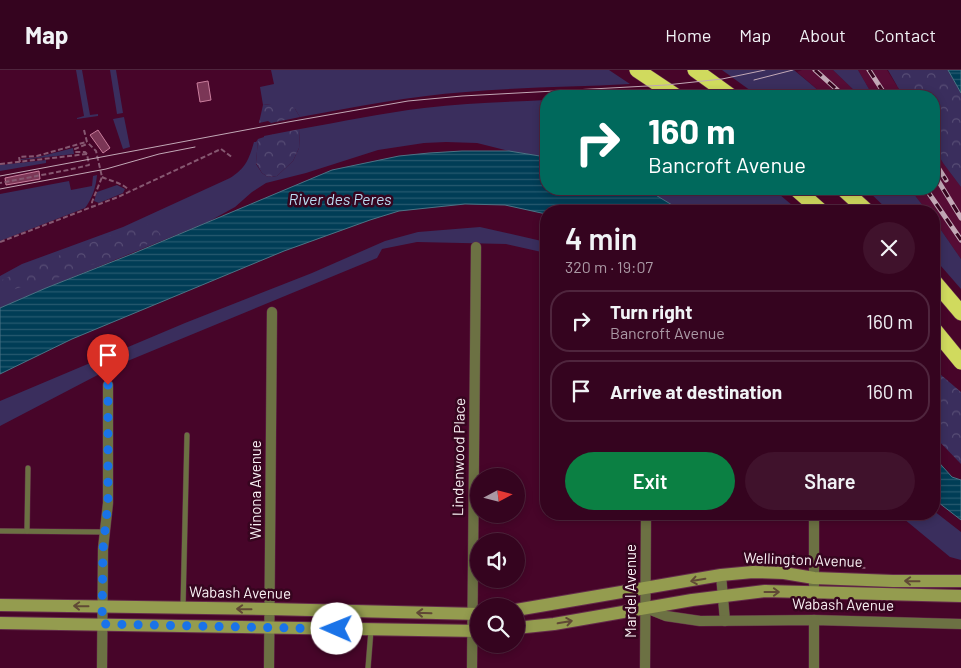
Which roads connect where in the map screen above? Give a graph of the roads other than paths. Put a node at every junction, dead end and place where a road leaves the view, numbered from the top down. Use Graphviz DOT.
graph roads {
  1 [pos="637,70"];
  2 [pos="695,70"];
  3 [pos="667,90"];
  4 [pos="723,90"];
  5 [pos="803,195"];
  6 [pos="850,195"];
  7 [pos="814,205"];
  8 [pos="860,205"];
  9 [pos="476,247"];
  10 [pos="940,288"];
  11 [pos="272,312"];
  12 [pos="961,313"];
  13 [pos="940,336"];
  14 [pos="961,362"];
  15 [pos="108,385"];
  16 [pos="187,436"];
  17 [pos="28,468"];
  18 [pos="646,520"];
  19 [pos="814,520"];
  20 [pos="0,531"];
  21 [pos="27,531"];
  22 [pos="105,532"];
  23 [pos="721,575"];
  24 [pos="814,578"];
  25 [pos="961,581"];
  26 [pos="645,589"];
  27 [pos="814,592"];
  28 [pos="723,596"];
  29 [pos="961,596"];
  30 [pos="476,598"];
  31 [pos="0,605"];
  32 [pos="102,606"];
  33 [pos="183,608"];
  34 [pos="646,608"];
  35 [pos="269,609"];
  36 [pos="525,609"];
  37 [pos="470,615"];
  38 [pos="725,620"];
  39 [pos="814,620"];
  40 [pos="0,622"];
  41 [pos="102,624"];
  42 [pos="961,624"];
  43 [pos="525,627"];
  44 [pos="269,628"];
  45 [pos="371,630"];
  46 [pos="470,630"];
  47 [pos="473,653"];
  48 [pos="102,668"];
  49 [pos="269,668"];
  50 [pos="368,668"];
  51 [pos="472,668"];
  52 [pos="645,668"];
  53 [pos="814,668"];
  1 -- 3 [label="highway"];
  2 -- 4 [label="highway"];
  5 -- 7 [label="highway"];
  6 -- 8 [label="highway"];
  9 -- 30 [label="street, Lindenwood Place"];
  10 -- 12 [label="highway"];
  11 -- 35 [label="street, Winona Avenue"];
  13 -- 14 [label="highway"];
  15 -- 22 [label="street"];
  16 -- 33 [label="lane"];
  17 -- 21 [label="lane"];
  18 -- 26 [label="street, Mardel Avenue"];
  19 -- 24 [label="street"];
  20 -- 21 [label="lane"];
  21 -- 22 [label="lane"];
  22 -- 32 [label="street"];
  23 -- 24 [label="main road, Wellington Avenue"];
  23 -- 26 [label="main road, Wellington Avenue, one-way"];
  23 -- 28 [label="street"];
  25 -- 24 [label="main road, Wellington Avenue, one-way"];
  24 -- 27 [label="street"];
  26 -- 34 [label="street, Mardel Avenue"];
  26 -- 36 [label="main road"];
  28 -- 27 [label="main road, Wellington Avenue, one-way"];
  27 -- 29 [label="main road, Wellington Avenue"];
  28 -- 34 [label="main road, Wellington Avenue"];
  28 -- 38 [label="street"];
  32 -- 31 [label="main road, Wabash Avenue, one-way"];
  32 -- 33 [label="main road, Wabash Avenue"];
  32 -- 41 [label="street"];
  35 -- 33 [label="main road, Wabash Avenue, one-way"];
  34 -- 38 [label="street, Wabash Avenue"];
  43 -- 34 [label="main road, Wabash Avenue, one-way"];
  34 -- 52 [label="street, Mardel Avenue"];
  37 -- 35 [label="main road, Wabash Avenue, one-way"];
  35 -- 44 [label="street, Winona Avenue"];
  38 -- 39 [label="street, Wabash Avenue"];
  39 -- 42 [label="street, Wabash Avenue"];
  39 -- 53 [label="street"];
  40 -- 41 [label="main road"];
  41 -- 44 [label="main road"];
  41 -- 48 [label="street"];
  44 -- 45 [label="main road"];
  44 -- 49 [label="street, Winona Avenue"];
  45 -- 46 [label="main road"];
  45 -- 50 [label="lane"];
  47 -- 51 [label="street, Lindenwood Place"];
}
